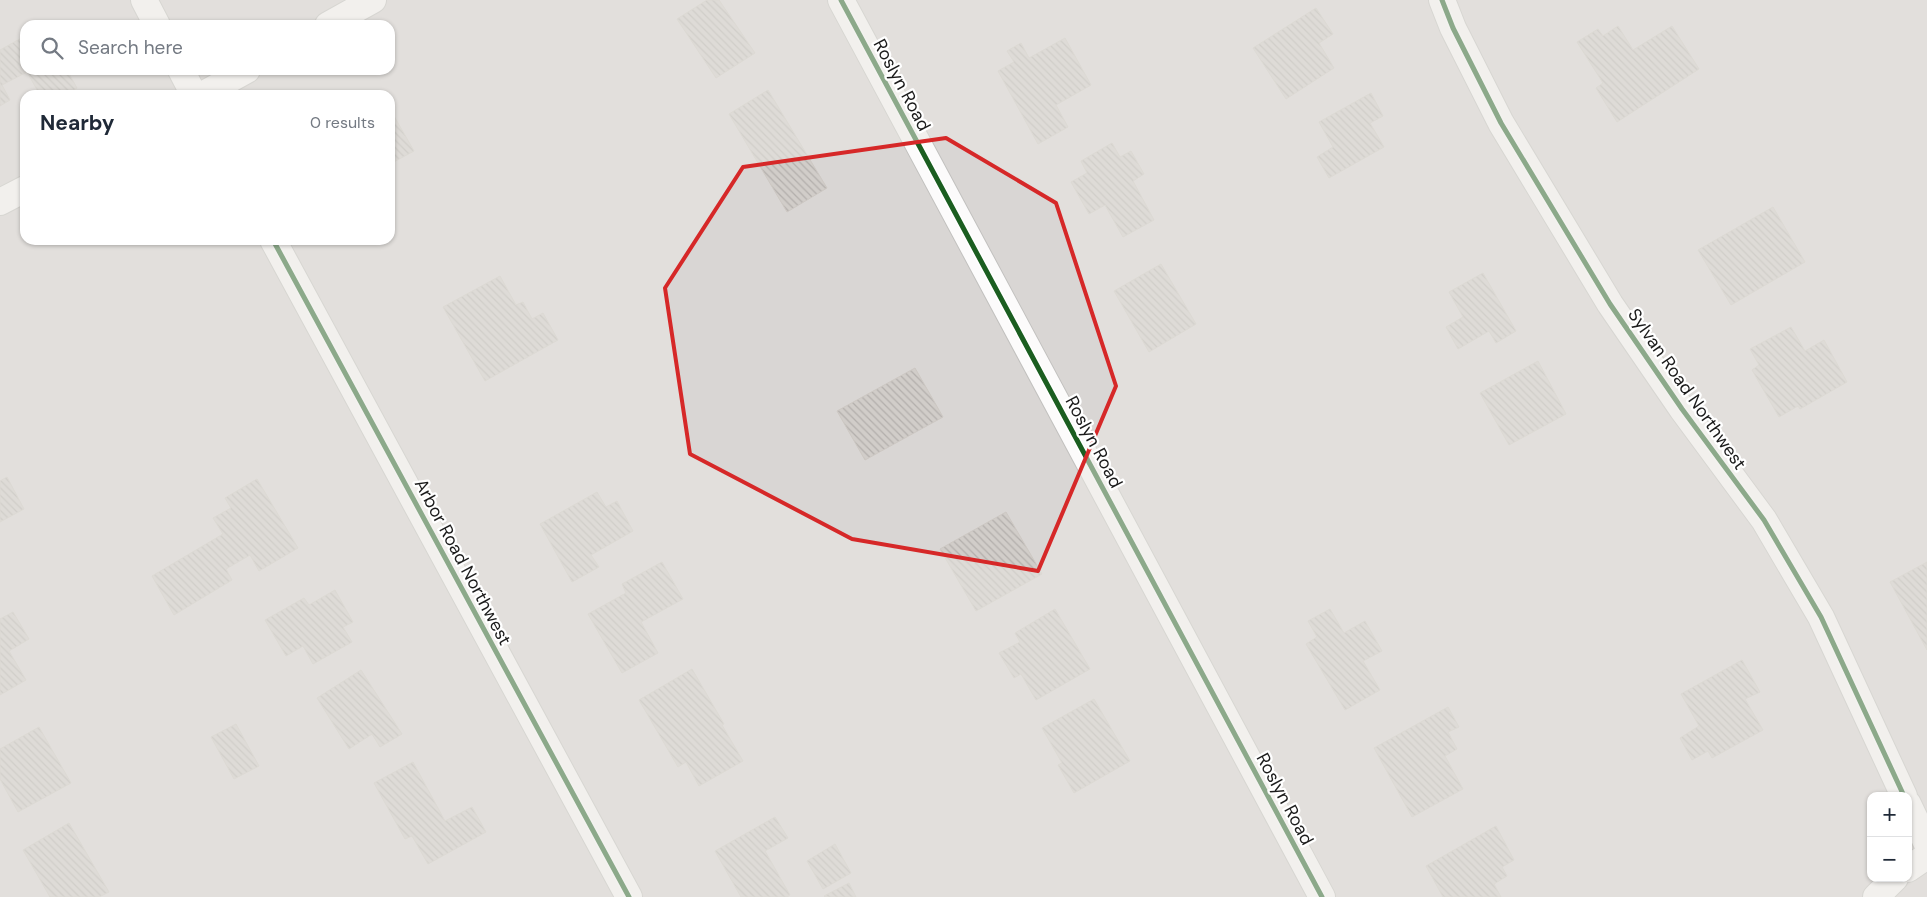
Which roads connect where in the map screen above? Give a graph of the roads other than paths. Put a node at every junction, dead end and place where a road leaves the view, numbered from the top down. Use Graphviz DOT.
graph roads {
  1 [pos="144,0"];
  2 [pos="373,0"];
  3 [pos="841,0"];
  4 [pos="1442,0"];
  5 [pos="154,20"];
  6 [pos="337,20"];
  7 [pos="184,75"];
  8 [pos="238,75"];
  9 [pos="191,90"];
  10 [pos="211,90"];
  11 [pos="20,192"];
  12 [pos="0,202"];
  13 [pos="276,245"];
  14 [pos="1902,792"];
  15 [pos="1912,812"];
  16 [pos="1927,844"];
  17 [pos="1927,856"];
  18 [pos="1912,866"];
  19 [pos="1891,882"];
  20 [pos="629,897"];
  21 [pos="1322,897"];
  22 [pos="1876,897"];
  1 -- 5 [label="street"];
  2 -- 6 [label="street"];
  3 -- 21 [label="street, Roslyn Road"];
  4 -- 14 [label="street, Sylvan Road Northwest"];
  7 -- 9 [label="street"];
  8 -- 10 [label="street"];
  11 -- 12 [label="street"];
  13 -- 20 [label="street, Arbor Road Northwest"];
  15 -- 16 [label="street"];
  17 -- 18 [label="street"];
  19 -- 22 [label="street"];
}
